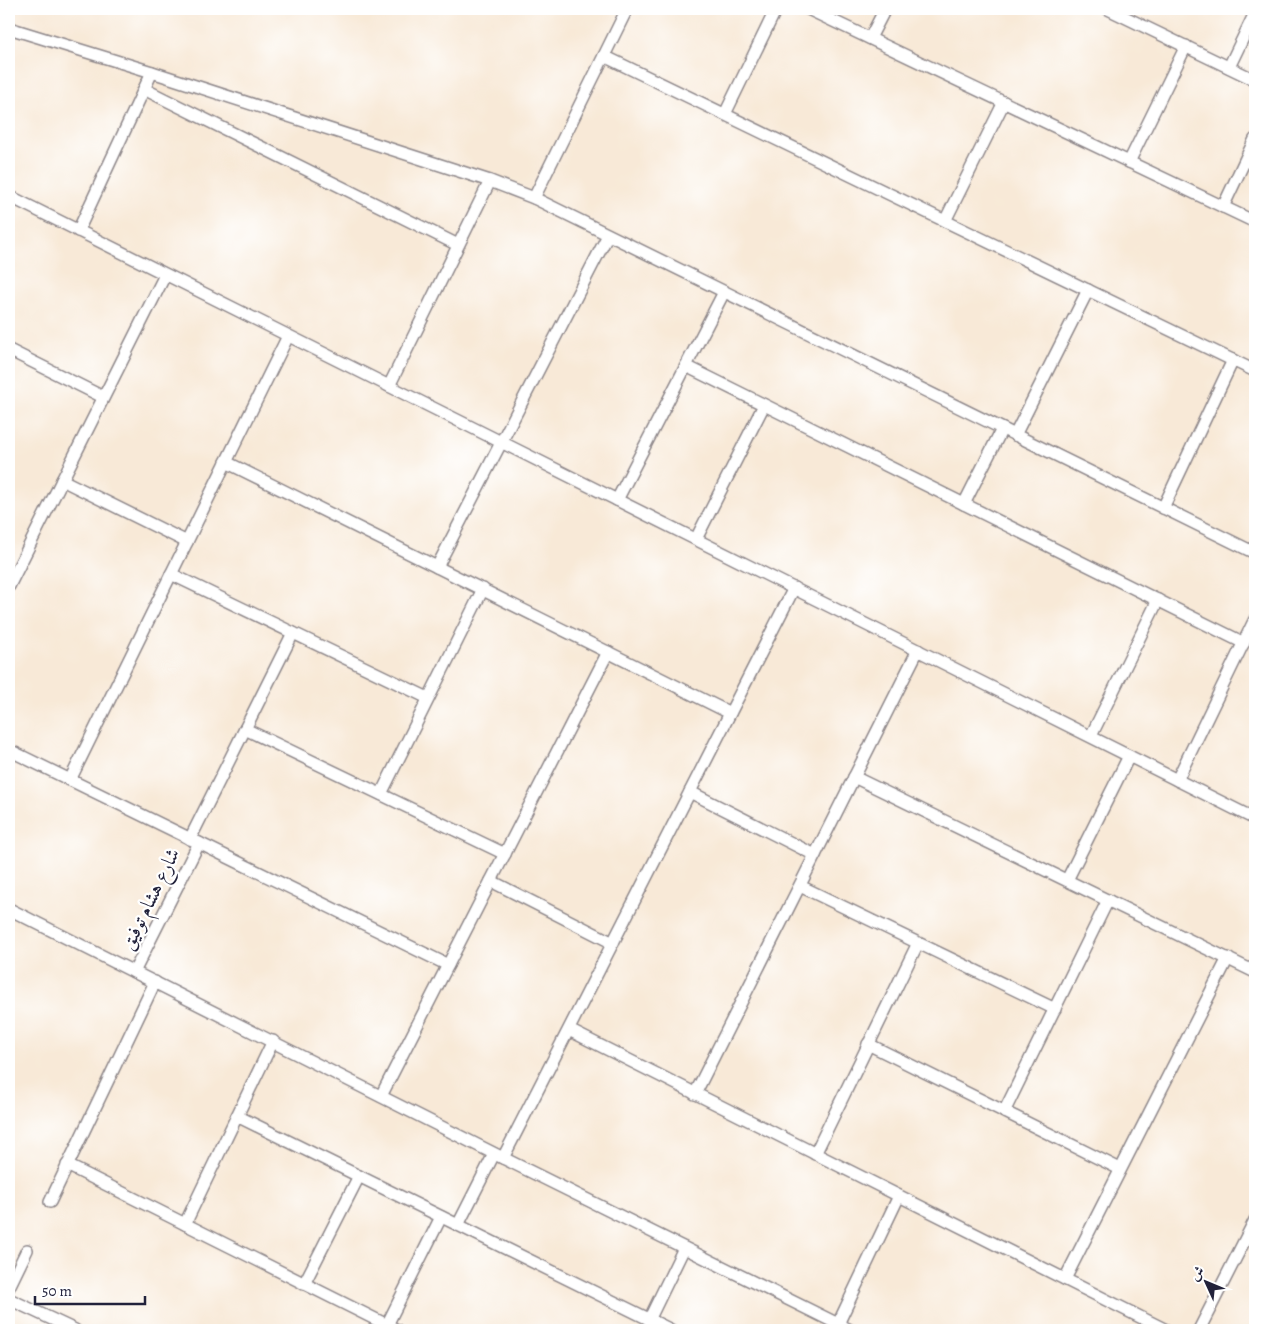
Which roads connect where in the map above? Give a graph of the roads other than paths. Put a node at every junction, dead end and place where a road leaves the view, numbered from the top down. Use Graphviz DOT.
graph roads {
  1 [pos="627,9"];
  2 [pos="776,9"];
  3 [pos="808,9"];
  4 [pos="885,9"];
  5 [pos="1108,9"];
  6 [pos="1255,13"];
  7 [pos="9,28"];
  8 [pos="870,38"];
  9 [pos="1186,46"];
  10 [pos="604,56"];
  11 [pos="1229,67"];
  12 [pos="152,72"];
  13 [pos="1255,80"];
  14 [pos="144,89"];
  15 [pos="1004,102"];
  16 [pos="725,114"];
  17 [pos="1255,139"];
  18 [pos="1129,162"];
  19 [pos="490,180"];
  20 [pos="9,196"];
  21 [pos="534,198"];
  22 [pos="1223,206"];
  23 [pos="945,221"];
  24 [pos="1255,222"];
  25 [pos="78,231"];
  26 [pos="608,235"];
  27 [pos="458,245"];
  28 [pos="165,274"];
  29 [pos="1088,290"];
  30 [pos="724,292"];
  31 [pos="288,336"];
  32 [pos="9,350"];
  33 [pos="1233,360"];
  34 [pos="686,366"];
  35 [pos="1255,371"];
  36 [pos="389,386"];
  37 [pos="103,398"];
  38 [pos="764,405"];
  39 [pos="1002,429"];
  40 [pos="1015,435"];
  41 [pos="501,442"];
  42 [pos="226,462"];
  43 [pos="62,480"];
  44 [pos="617,500"];
  45 [pos="964,504"];
  46 [pos="1163,508"];
  47 [pos="696,540"];
  48 [pos="187,542"];
  49 [pos="1255,553"];
  50 [pos="437,567"];
  51 [pos="171,574"];
  52 [pos="9,586"];
  53 [pos="794,588"];
  54 [pos="483,589"];
  55 [pos="1158,600"];
  56 [pos="1255,619"];
  57 [pos="293,633"];
  58 [pos="1244,643"];
  59 [pos="918,650"];
  60 [pos="608,652"];
  61 [pos="428,698"];
  62 [pos="730,713"];
  63 [pos="245,729"];
  64 [pos="1091,736"];
  65 [pos="9,750"];
  66 [pos="1129,756"];
  67 [pos="854,777"];
  68 [pos="70,780"];
  69 [pos="1177,780"];
  70 [pos="690,792"];
  71 [pos="381,794"];
  72 [pos="1255,818"];
  73 [pos="194,841"];
  74 [pos="505,854"];
  75 [pos="815,855"];
  76 [pos="1067,880"];
  77 [pos="491,881"];
  78 [pos="800,886"];
  79 [pos="1108,900"];
  80 [pos="9,909"];
  81 [pos="613,943"];
  82 [pos="918,943"];
  83 [pos="1228,958"];
  84 [pos="448,965"];
  85 [pos="134,972"];
  86 [pos="1255,972"];
  87 [pos="155,982"];
  88 [pos="1054,1010"];
  89 [pos="569,1030"];
  90 [pos="273,1042"];
  91 [pos="868,1044"];
  92 [pos="695,1094"];
  93 [pos="381,1096"];
  94 [pos="1004,1112"];
  95 [pos="237,1116"];
  96 [pos="815,1154"];
  97 [pos="499,1156"];
  98 [pos="68,1166"];
  99 [pos="1120,1169"];
  100 [pos="359,1176"];
  101 [pos="899,1196"];
  102 [pos="50,1202"];
  103 [pos="441,1217"];
  104 [pos="1255,1220"];
  105 [pos="185,1224"];
  106 [pos="458,1225"];
  107 [pos="684,1248"];
  108 [pos="27,1250"];
  109 [pos="1064,1279"];
  110 [pos="304,1284"];
  111 [pos="9,1287"];
  112 [pos="9,1299"];
  113 [pos="649,1320"];
  114 [pos="838,1324"];
  115 [pos="392,1328"];
  116 [pos="75,1330"];
  117 [pos="671,1330"];
  118 [pos="850,1330"];
  119 [pos="1166,1330"];
  120 [pos="1199,1330"];
  1 -- 10 [label="street"];
  2 -- 16 [label="street"];
  3 -- 8 [label="street"];
  4 -- 8 [label="street"];
  5 -- 9 [label="street"];
  6 -- 11 [label="street"];
  7 -- 12 [label="street"];
  8 -- 15 [label="street"];
  9 -- 11 [label="street"];
  9 -- 18 [label="street"];
  10 -- 16 [label="street"];
  10 -- 21 [label="street"];
  11 -- 13 [label="street"];
  12 -- 14 [label="street"];
  12 -- 19 [label="street"];
  14 -- 25 [label="street"];
  14 -- 27 [label="street"];
  15 -- 18 [label="street"];
  15 -- 23 [label="street"];
  16 -- 23 [label="street"];
  17 -- 22 [label="street"];
  18 -- 22 [label="street"];
  19 -- 21 [label="street"];
  19 -- 27 [label="street"];
  20 -- 25 [label="street"];
  21 -- 26 [label="street"];
  22 -- 24 [label="street"];
  23 -- 29 [label="street"];
  25 -- 28 [label="street"];
  26 -- 30 [label="street"];
  26 -- 41 [label="street"];
  27 -- 36 [label="street"];
  28 -- 31 [label="street"];
  28 -- 37 [label="street"];
  29 -- 33 [label="street"];
  29 -- 40 [label="street"];
  30 -- 34 [label="street"];
  30 -- 39 [label="street"];
  31 -- 36 [label="street"];
  31 -- 42 [label="street"];
  32 -- 37 [label="street"];
  33 -- 35 [label="street"];
  33 -- 46 [label="street"];
  34 -- 38 [label="street"];
  34 -- 44 [label="street"];
  36 -- 41 [label="street"];
  37 -- 43 [label="street"];
  38 -- 45 [label="street"];
  38 -- 47 [label="street"];
  39 -- 40 [label="street"];
  39 -- 45 [label="street"];
  40 -- 46 [label="street"];
  41 -- 44 [label="street"];
  41 -- 50 [label="street"];
  42 -- 48 [label="street"];
  42 -- 50 [label="street"];
  43 -- 48 [label="street"];
  43 -- 52 [label="street"];
  44 -- 47 [label="street"];
  45 -- 55 [label="street"];
  46 -- 49 [label="street"];
  47 -- 53 [label="street"];
  48 -- 51 [label="street"];
  50 -- 54 [label="street"];
  51 -- 57 [label="street"];
  51 -- 68 [label="street"];
  53 -- 59 [label="street"];
  53 -- 62 [label="street"];
  54 -- 60 [label="street"];
  54 -- 61 [label="street"];
  55 -- 58 [label="street"];
  55 -- 64 [label="street"];
  56 -- 58 [label="street"];
  57 -- 61 [label="street"];
  57 -- 63 [label="street, شارع هشام توفيق"];
  58 -- 69 [label="street"];
  59 -- 64 [label="street"];
  59 -- 67 [label="street"];
  60 -- 62 [label="street"];
  60 -- 74 [label="street"];
  61 -- 71 [label="street"];
  62 -- 70 [label="street"];
  63 -- 71 [label="street"];
  63 -- 73 [label="street, شارع هشام توفيق"];
  64 -- 66 [label="street"];
  65 -- 68 [label="street"];
  66 -- 69 [label="street"];
  66 -- 76 [label="street"];
  67 -- 75 [label="street"];
  67 -- 76 [label="street"];
  68 -- 73 [label="street"];
  69 -- 72 [label="street"];
  70 -- 75 [label="street"];
  70 -- 81 [label="street"];
  71 -- 74 [label="street"];
  73 -- 84 [label="street"];
  73 -- 85 [label="street, شارع هشام توفيق"];
  74 -- 77 [label="street"];
  75 -- 78 [label="street"];
  76 -- 79 [label="street"];
  77 -- 81 [label="street"];
  77 -- 84 [label="street"];
  78 -- 82 [label="street"];
  78 -- 92 [label="street"];
  79 -- 83 [label="street"];
  79 -- 88 [label="street"];
  80 -- 85 [label="street"];
  81 -- 89 [label="street"];
  82 -- 88 [label="street"];
  82 -- 91 [label="street"];
  83 -- 86 [label="street"];
  83 -- 99 [label="street"];
  84 -- 93 [label="street"];
  85 -- 87 [label="street"];
  87 -- 90 [label="street"];
  87 -- 98 [label="street"];
  88 -- 94 [label="street"];
  89 -- 92 [label="street"];
  89 -- 97 [label="street"];
  90 -- 93 [label="street"];
  90 -- 95 [label="street"];
  91 -- 94 [label="street"];
  91 -- 96 [label="street"];
  92 -- 96 [label="street"];
  93 -- 97 [label="street"];
  94 -- 99 [label="street"];
  95 -- 100 [label="street"];
  95 -- 105 [label="street"];
  96 -- 101 [label="street"];
  97 -- 106 [label="street"];
  97 -- 107 [label="street"];
  98 -- 102 [label="street"];
  98 -- 105 [label="street"];
  99 -- 109 [label="street"];
  100 -- 103 [label="street"];
  100 -- 110 [label="street"];
  101 -- 109 [label="street"];
  101 -- 114 [label="street"];
  103 -- 106 [label="street"];
  103 -- 115 [label="street"];
  104 -- 120 [label="street"];
  105 -- 110 [label="street"];
  106 -- 113 [label="street"];
  107 -- 113 [label="street"];
  107 -- 114 [label="street"];
  108 -- 111 [label="street"];
  109 -- 119 [label="street"];
  110 -- 115 [label="street"];
  112 -- 116 [label="street"];
  113 -- 117 [label="street"];
  114 -- 118 [label="street"];
}
